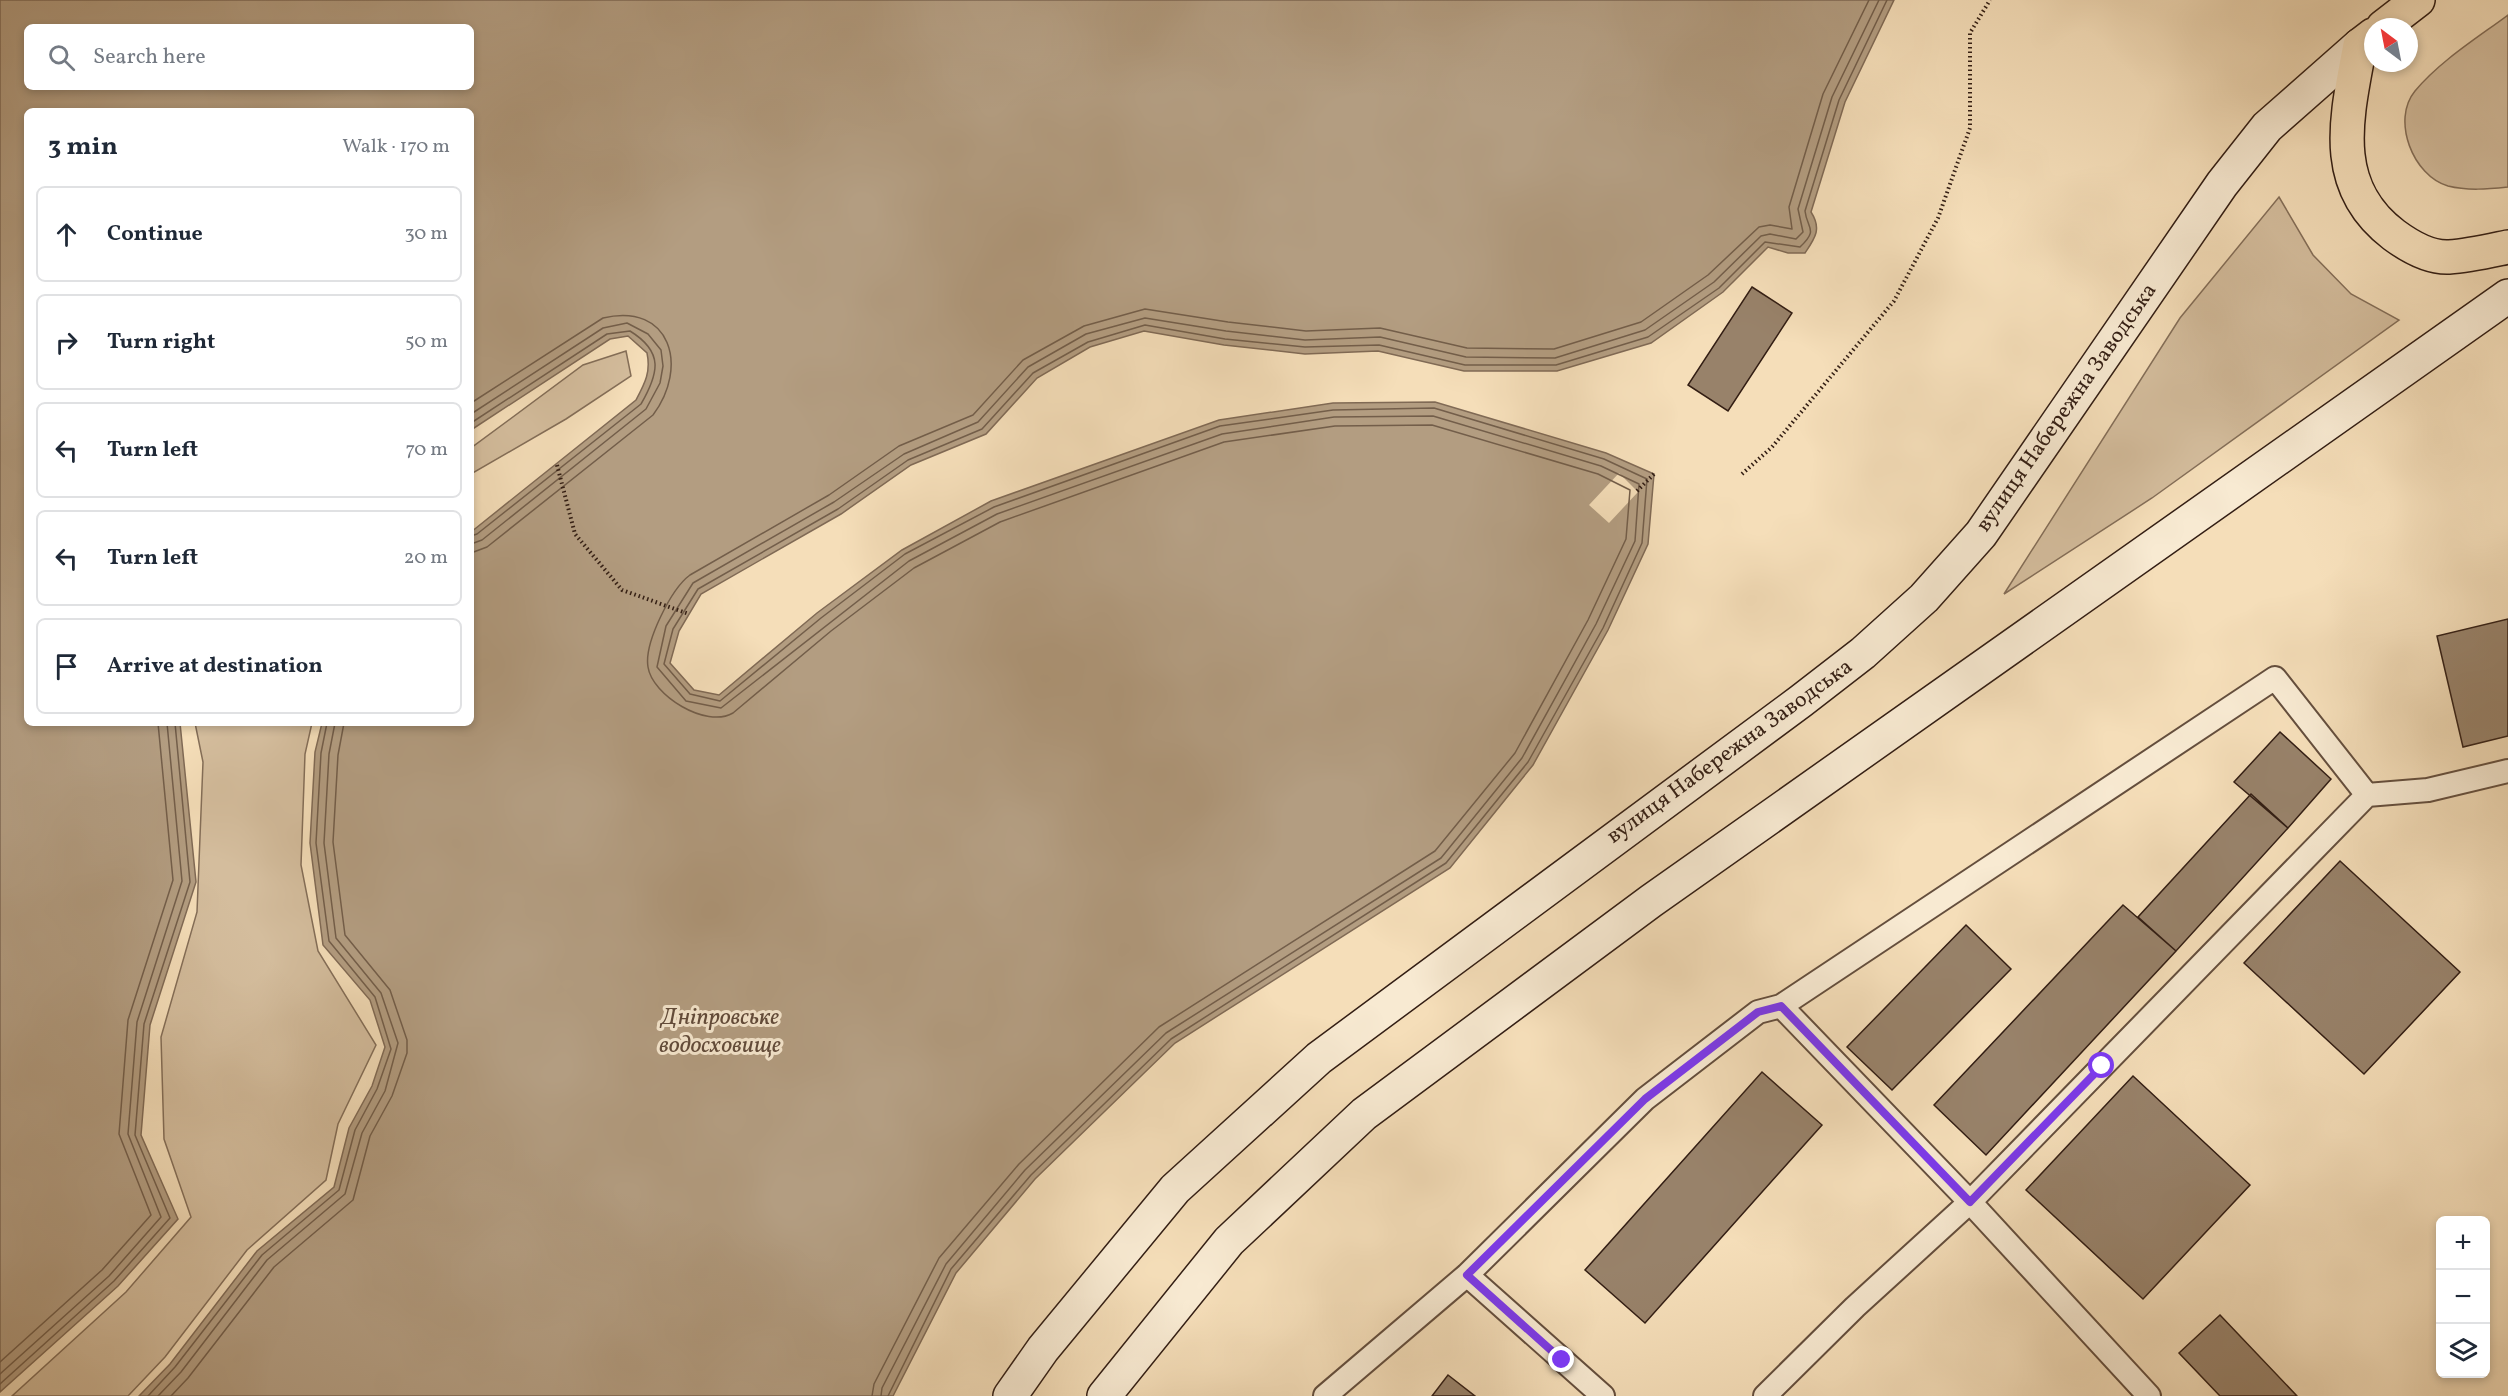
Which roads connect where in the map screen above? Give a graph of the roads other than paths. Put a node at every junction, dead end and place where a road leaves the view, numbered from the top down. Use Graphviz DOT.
graph roads {
  1 [pos="2418,0"];
  2 [pos="2395,18"];
  3 [pos="2364,43"];
  4 [pos="2364,64"];
  5 [pos="2508,248"];
  6 [pos="2508,296"];
  7 [pos="2508,771"];
  8 [pos="2367,795"];
  9 [pos="1781,1006"];
  10 [pos="1970,1202"];
  11 [pos="1467,1275"];
  12 [pos="1010,1396"];
  13 [pos="1104,1396"];
  14 [pos="1325,1396"];
  15 [pos="1603,1396"];
  16 [pos="1765,1396"];
  17 [pos="2149,1396"];
  1 -- 2 [label="main road, вулиця Набережна Заводська"];
  3 -- 12 [label="main road, вулиця Набережна Заводська"];
  4 -- 5 [label="main road"];
  6 -- 13 [label="main road"];
  7 -- 8 [label="lane"];
  8 -- 9 [label="lane"];
  8 -- 10 [label="lane"];
  9 -- 10 [label="lane"];
  9 -- 11 [label="lane"];
  10 -- 16 [label="lane"];
  10 -- 17 [label="lane"];
  11 -- 14 [label="lane"];
  11 -- 15 [label="lane"];
}
